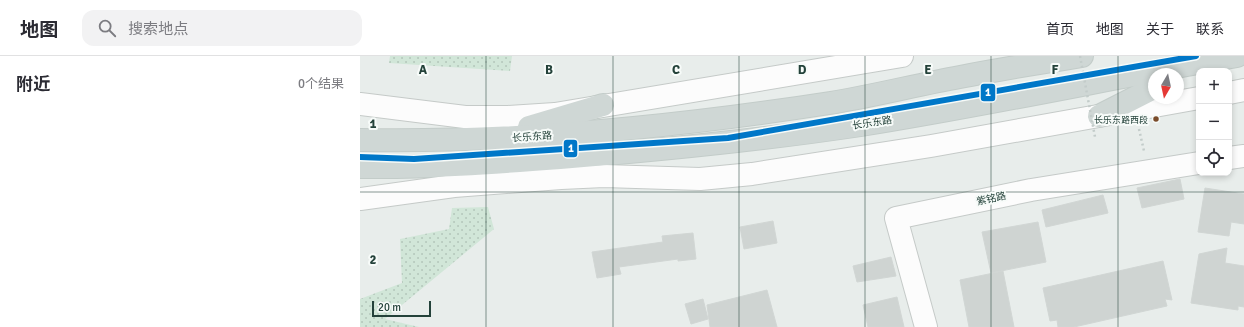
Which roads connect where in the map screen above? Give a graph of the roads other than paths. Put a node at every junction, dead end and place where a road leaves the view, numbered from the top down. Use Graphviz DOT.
graph roads {
  1 [pos="902,56"];
  2 [pos="1081,56"];
  3 [pos="1237,56"];
  4 [pos="1205,62"];
  5 [pos="1184,73"];
  6 [pos="1244,90"];
  7 [pos="1148,91"];
  8 [pos="1232,92"];
  9 [pos="1196,99"];
  10 [pos="360,104"];
  11 [pos="603,105"];
  12 [pos="1099,116"];
  13 [pos="493,138"];
  14 [pos="360,140"];
  15 [pos="1244,156"];
  16 [pos="1232,158"];
  17 [pos="1196,163"];
  18 [pos="360,167"];
  19 [pos="360,199"];
  20 [pos="926,327"];
  1 -- 11 [label="street"];
  2 -- 13 [label="main road, 长乐东路"];
  3 -- 4 [label="main road, 长乐东路"];
  4 -- 5 [label="main road"];
  4 -- 18 [label="main road, 长乐东路"];
  6 -- 8 [label="street"];
  7 -- 12 [label="main road"];
  9 -- 12 [label="street"];
  10 -- 11 [label="street"];
  11 -- 13 [label="main road"];
  12 -- 19 [label="street"];
  13 -- 14 [label="main road, 长乐东路"];
  15 -- 16 [label="street"];
  17 -- 20 [label="street, 紫铭路"];
}
